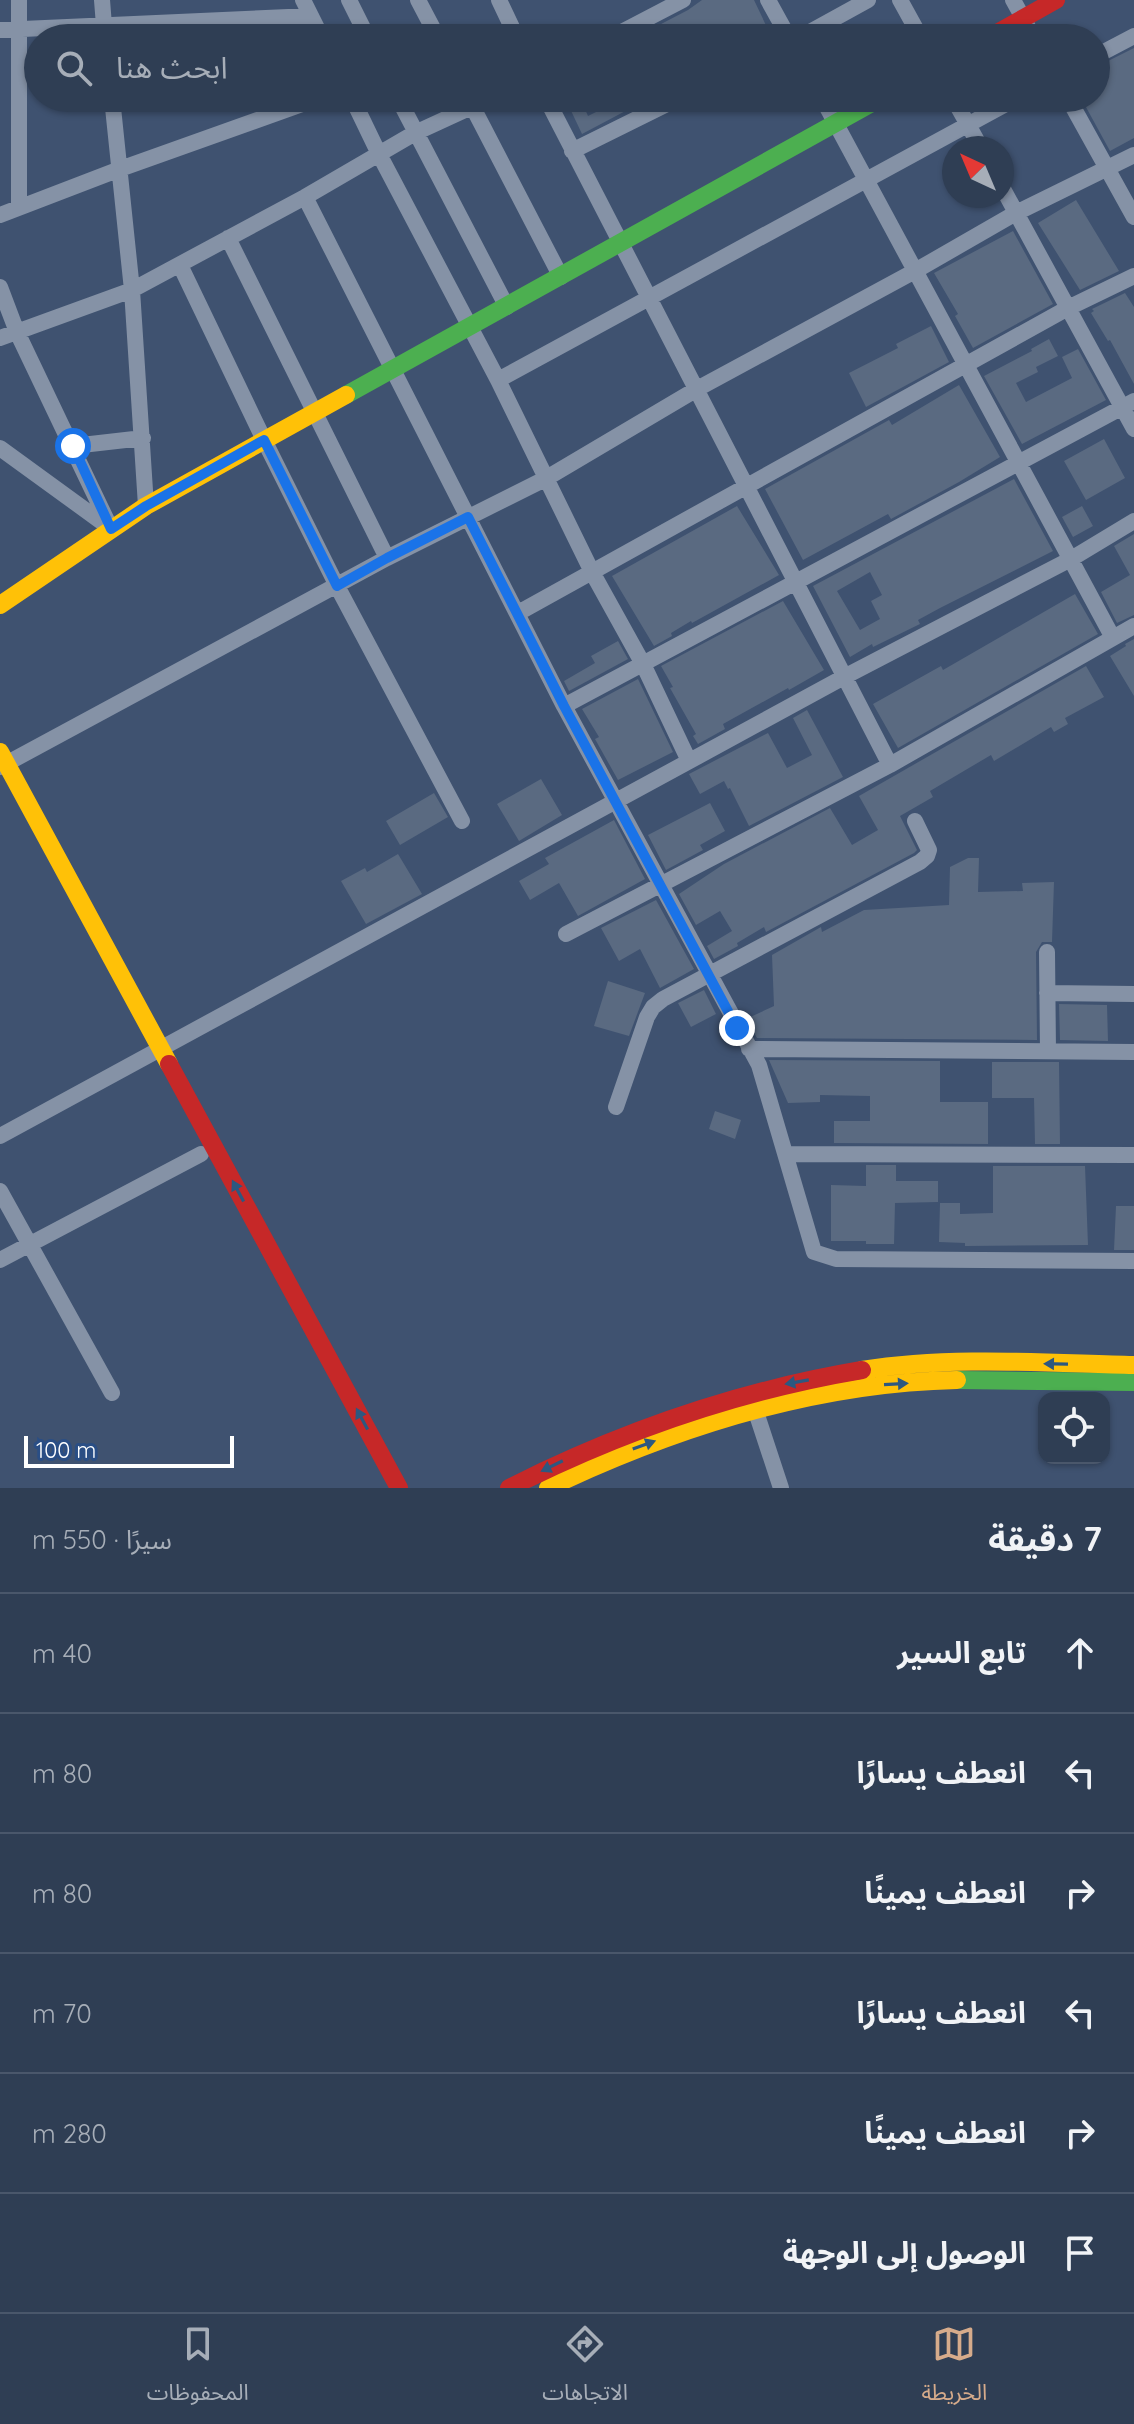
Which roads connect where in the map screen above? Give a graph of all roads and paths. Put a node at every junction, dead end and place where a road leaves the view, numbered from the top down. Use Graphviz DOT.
graph roads {
  1 [pos="19,0"];
  2 [pos="102,0"];
  3 [pos="303,0"];
  4 [pos="349,0"];
  5 [pos="418,0"];
  6 [pos="499,0"];
  7 [pos="683,0"];
  8 [pos="768,0"];
  9 [pos="868,0"];
  10 [pos="900,0"];
  11 [pos="1013,0"];
  12 [pos="1056,0"];
  13 [pos="311,16"];
  14 [pos="1023,18"];
  15 [pos="104,24"];
  16 [pos="208,24"];
  17 [pos="315,24"];
  18 [pos="361,24"];
  19 [pos="431,24"];
  20 [pos="510,24"];
  21 [pos="637,24"];
  22 [pos="781,24"];
  23 [pos="824,24"];
  24 [pos="913,24"];
  25 [pos="1012,24"];
  26 [pos="1026,24"];
  27 [pos="20,29"];
  28 [pos="24,29"];
  29 [pos="0,30"];
  30 [pos="1134,36"];
  31 [pos="1110,49"];
  32 [pos="114,112"];
  33 [pos="280,112"];
  34 [pos="359,112"];
  35 [pos="405,112"];
  36 [pos="452,112"];
  37 [pos="475,112"];
  38 [pos="553,112"];
  39 [pos="651,112"];
  40 [pos="830,112"];
  41 [pos="856,112"];
  42 [pos="961,112"];
  43 [pos="992,112"];
  44 [pos="1076,112"];
  45 [pos="836,123"];
  46 [pos="968,125"];
  47 [pos="415,133"];
  48 [pos="974,136"];
  49 [pos="572,151"];
  50 [pos="379,154"];
  51 [pos="1134,155"];
  52 [pos="120,169"];
  53 [pos="1107,169"];
  54 [pos="866,180"];
  55 [pos="305,197"];
  56 [pos="19,207"];
  57 [pos="1013,208"];
  58 [pos="1016,213"];
  59 [pos="0,215"];
  60 [pos="1134,217"];
  61 [pos="228,238"];
  62 [pos="622,243"];
  63 [pos="180,265"];
  64 [pos="915,271"];
  65 [pos="1134,276"];
  66 [pos="561,277"];
  67 [pos="0,287"];
  68 [pos="132,290"];
  69 [pos="651,297"];
  70 [pos="507,307"];
  71 [pos="1068,308"];
  72 [pos="469,327"];
  73 [pos="17,332"];
  74 [pos="0,338"];
  75 [pos="966,365"];
  76 [pos="393,369"];
  77 [pos="498,380"];
  78 [pos="697,389"];
  79 [pos="1128,404"];
  80 [pos="316,412"];
  81 [pos="1134,429"];
  82 [pos="143,438"];
  83 [pos="264,440"];
  84 [pos="73,446"];
  85 [pos="0,448"];
  86 [pos="1019,463"];
  87 [pos="545,479"];
  88 [pos="747,486"];
  89 [pos="146,506"];
  90 [pos="468,517"];
  91 [pos="1134,521"];
  92 [pos="111,529"];
  93 [pos="387,558"];
  94 [pos="1071,559"];
  95 [pos="592,572"];
  96 [pos="796,582"];
  97 [pos="337,586"];
  98 [pos="0,605"];
  99 [pos="518,613"];
  100 [pos="1134,626"];
  101 [pos="1113,638"];
  102 [pos="643,664"];
  103 [pos="844,677"];
  104 [pos="564,706"];
  105 [pos="2,761"];
  106 [pos="689,761"];
  107 [pos="890,765"];
  108 [pos="0,783"];
  109 [pos="614,802"];
  110 [pos="462,821"];
  111 [pos="915,821"];
  112 [pos="661,885"];
  113 [pos="566,934"];
  114 [pos="1047,952"];
  115 [pos="708,974"];
  116 [pos="1047,993"];
  117 [pos="1134,994"];
  118 [pos="749,1049"];
  119 [pos="1048,1051"];
  120 [pos="154,1052"];
  121 [pos="1134,1052"];
  122 [pos="616,1107"];
  123 [pos="0,1136"];
  124 [pos="201,1154"];
  125 [pos="786,1154"];
  126 [pos="1134,1155"];
  127 [pos="0,1191"];
  128 [pos="30,1244"];
  129 [pos="0,1260"];
  130 [pos="1134,1261"];
  131 [pos="1134,1365"];
  132 [pos="1134,1382"];
  133 [pos="112,1393"];
  134 [pos="755,1409"];
  135 [pos="381,1488"];
  136 [pos="399,1488"];
  137 [pos="509,1488"];
  138 [pos="548,1488"];
  139 [pos="781,1488"];
  1 -- 27 [label="street"];
  2 -- 15 [label="street"];
  3 -- 13 [label="street"];
  4 -- 18 [label="street"];
  5 -- 19 [label="street"];
  6 -- 20 [label="street"];
  7 -- 21 [label="street"];
  8 -- 22 [label="street"];
  9 -- 23 [label="street"];
  10 -- 24 [label="street"];
  11 -- 14 [label="street"];
  12 -- 14 [label="street"];
  13 -- 16 [label="street"];
  13 -- 17 [label="street"];
  14 -- 25 [label="street"];
  14 -- 26 [label="street"];
  27 -- 28 [label="street"];
  27 -- 29 [label="street"];
  27 -- 56 [label="street"];
  30 -- 31 [label="street"];
  32 -- 52 [label="street"];
  33 -- 52 [label="street"];
  34 -- 50 [label="street"];
  35 -- 47 [label="street"];
  36 -- 47 [label="street"];
  37 -- 66 [label="street"];
  38 -- 49 [label="street"];
  39 -- 49 [label="street"];
  40 -- 45 [label="street"];
  41 -- 45 [label="street"];
  42 -- 46 [label="street"];
  43 -- 46 [label="street"];
  44 -- 53 [label="street"];
  45 -- 54 [label="street"];
  45 -- 62 [label="street"];
  46 -- 48 [label="street"];
  46 -- 54 [label="street"];
  47 -- 50 [label="street"];
  47 -- 70 [label="street"];
  49 -- 62 [label="street"];
  50 -- 55 [label="street"];
  50 -- 72 [label="street"];
  51 -- 53 [label="street"];
  52 -- 56 [label="street"];
  52 -- 68 [label="street"];
  53 -- 58 [label="street"];
  53 -- 60 [label="street"];
  54 -- 64 [label="street"];
  54 -- 69 [label="street"];
  55 -- 61 [label="street"];
  55 -- 76 [label="street"];
  56 -- 59 [label="street"];
  57 -- 58 [label="street"];
  58 -- 64 [label="street"];
  58 -- 71 [label="street"];
  61 -- 63 [label="street"];
  61 -- 80 [label="street"];
  62 -- 66 [label="street"];
  62 -- 69 [label="street"];
  63 -- 68 [label="street"];
  63 -- 83 [label="street"];
  64 -- 75 [label="street"];
  64 -- 78 [label="street"];
  65 -- 71 [label="street"];
  66 -- 70 [label="street"];
  67 -- 73 [label="street"];
  68 -- 73 [label="street"];
  68 -- 82 [label="street"];
  69 -- 77 [label="street"];
  69 -- 78 [label="street"];
  70 -- 72 [label="street"];
  71 -- 75 [label="street"];
  71 -- 79 [label="street"];
  72 -- 76 [label="street"];
  72 -- 77 [label="street"];
  73 -- 74 [label="street"];
  73 -- 84 [label="street"];
  75 -- 86 [label="street"];
  75 -- 88 [label="street"];
  76 -- 80 [label="street"];
  76 -- 90 [label="street"];
  77 -- 87 [label="street"];
  78 -- 87 [label="street"];
  78 -- 88 [label="street"];
  79 -- 81 [label="street"];
  79 -- 86 [label="street"];
  80 -- 83 [label="street"];
  80 -- 93 [label="street"];
  82 -- 84 [label="street"];
  82 -- 89 [label="street"];
  83 -- 89 [label="street"];
  83 -- 97 [label="street"];
  84 -- 92 [label="street"];
  85 -- 92 [label="street"];
  86 -- 94 [label="street"];
  86 -- 96 [label="street"];
  87 -- 90 [label="street"];
  87 -- 95 [label="street"];
  88 -- 95 [label="street"];
  88 -- 96 [label="street"];
  89 -- 92 [label="street"];
  90 -- 93 [label="street"];
  90 -- 99 [label="street"];
  91 -- 94 [label="street"];
  92 -- 98 [label="street"];
  93 -- 97 [label="street"];
  94 -- 101 [label="street"];
  94 -- 103 [label="street"];
  95 -- 99 [label="street"];
  95 -- 102 [label="street"];
  96 -- 102 [label="street"];
  96 -- 103 [label="street"];
  97 -- 105 [label="street"];
  97 -- 110 [label="street"];
  99 -- 104 [label="street"];
  100 -- 101 [label="street"];
  101 -- 107 [label="street"];
  102 -- 104 [label="street"];
  102 -- 106 [label="street"];
  103 -- 106 [label="street"];
  103 -- 107 [label="street"];
  104 -- 109 [label="street"];
  105 -- 120 [label="street"];
  106 -- 109 [label="street"];
  107 -- 112 [label="street"];
  108 -- 120 [label="street"];
  109 -- 112 [label="street"];
  109 -- 120 [label="street"];
  111 -- 115 [label="street"];
  112 -- 113 [label="street"];
  112 -- 115 [label="street"];
  114 -- 116 [label="street"];
  115 -- 118 [label="street"];
  115 -- 122 [label="street"];
  116 -- 117 [label="street"];
  116 -- 119 [label="street"];
  118 -- 119 [label="street"];
  118 -- 125 [label="street"];
  119 -- 121 [label="street"];
  120 -- 123 [label="street"];
  120 -- 124 [label="street"];
  136 -- 120 [label="street, one-way"];
  124 -- 128 [label="street"];
  124 -- 135 [label="street"];
  125 -- 126 [label="street"];
  125 -- 130 [label="street"];
  127 -- 128 [label="street"];
  128 -- 129 [label="street"];
  128 -- 133 [label="street"];
  131 -- 137 [label="street, one-way"];
  134 -- 132 [label="street, one-way"];
  138 -- 134 [label="street, one-way"];
  134 -- 139 [label="street"];
}
